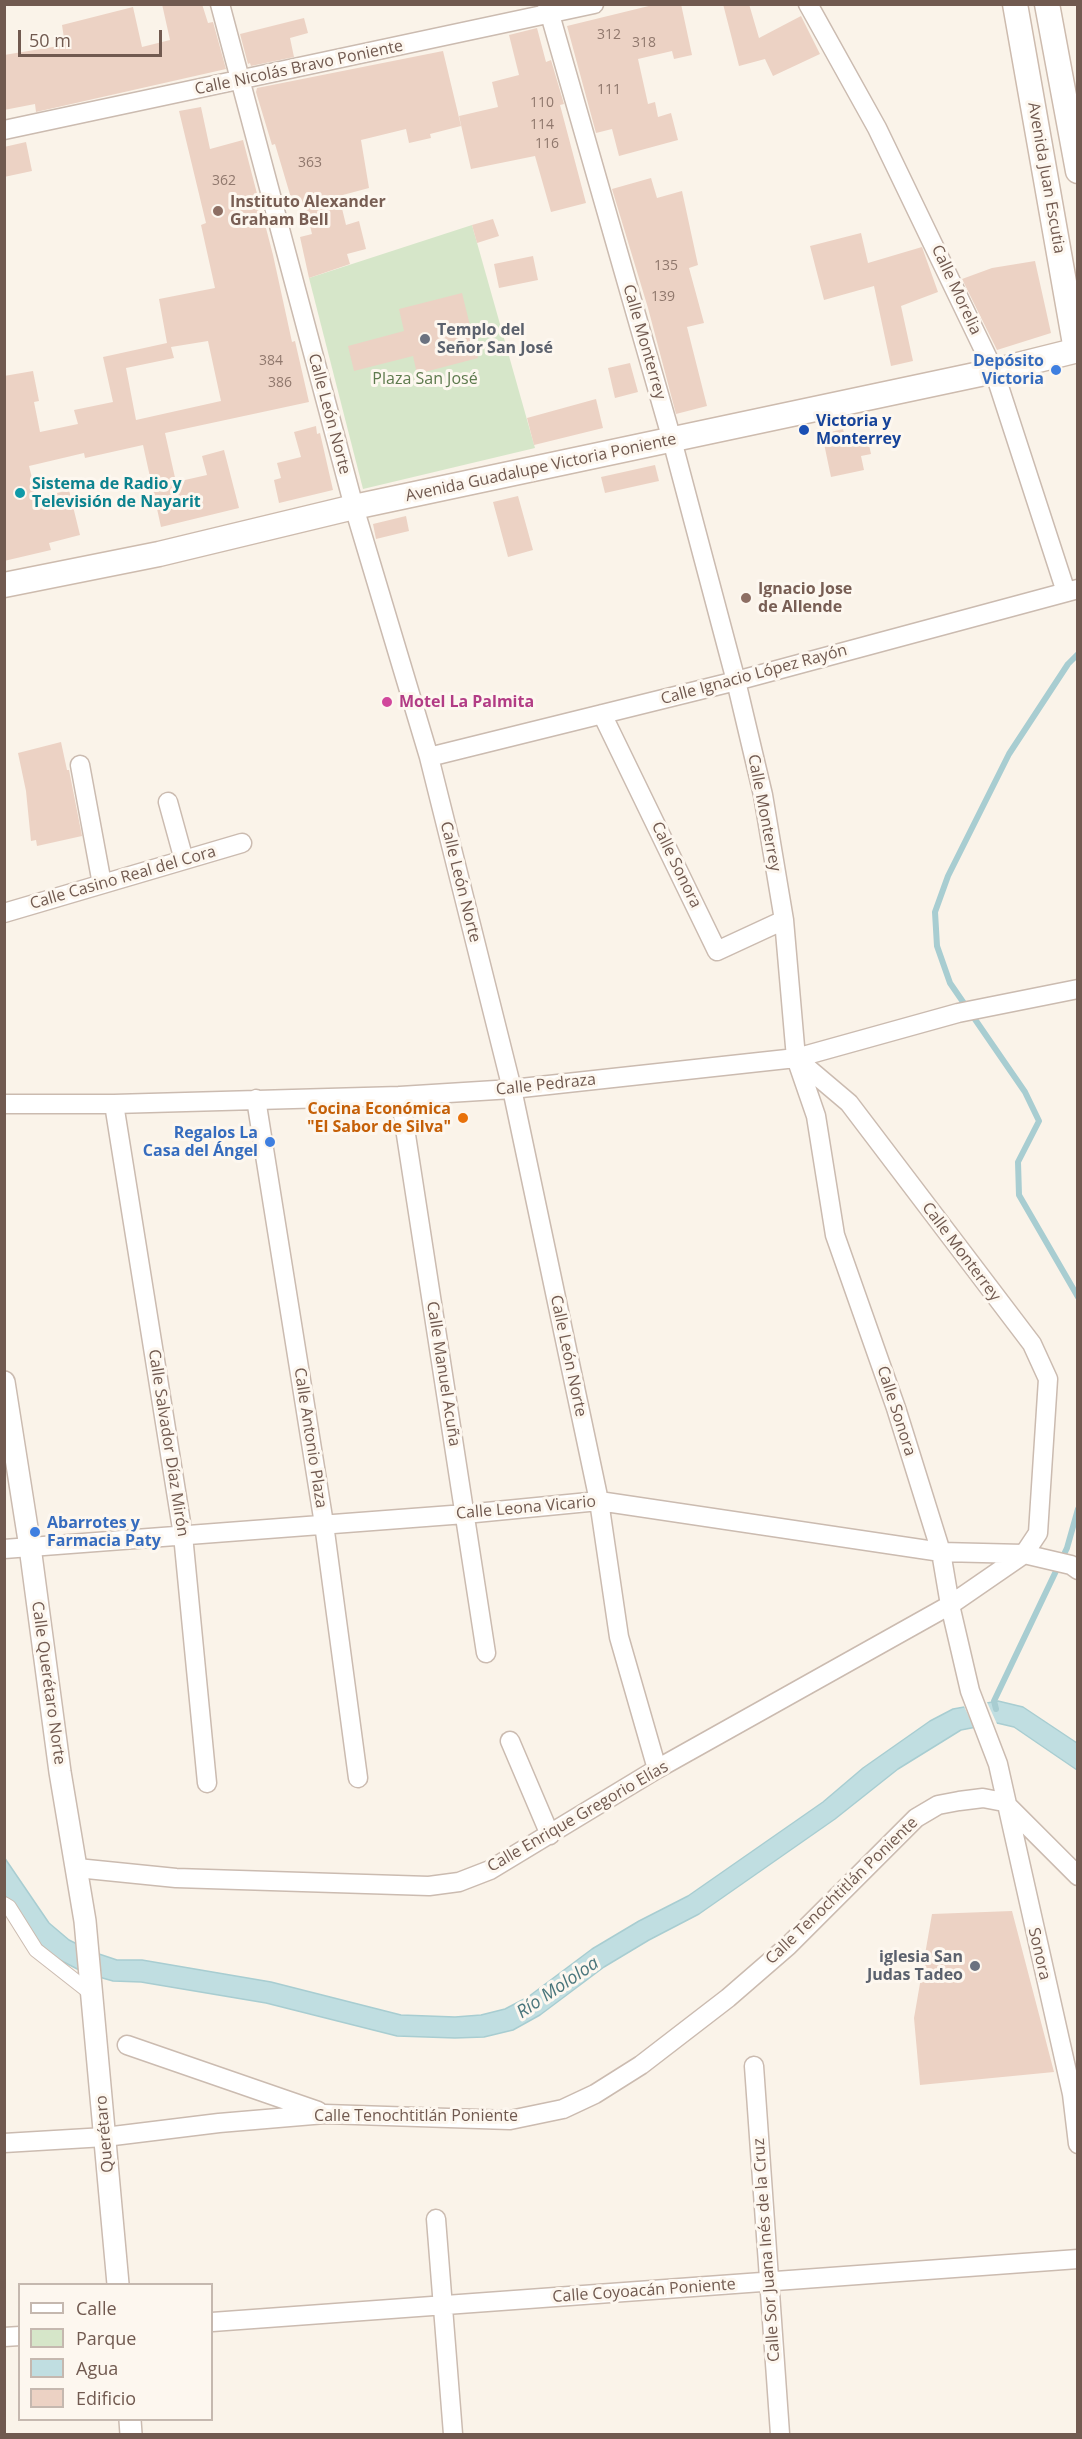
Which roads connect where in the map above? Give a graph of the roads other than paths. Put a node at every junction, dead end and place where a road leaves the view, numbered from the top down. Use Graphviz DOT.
graph roads {
  1 [pos="220,4"];
  2 [pos="594,4"];
  3 [pos="808,4"];
  4 [pos="1015,4"];
  5 [pos="1047,4"];
  6 [pos="548,9"];
  7 [pos="242,81"];
  8 [pos="4,130"];
  9 [pos="1077,171"];
  10 [pos="1077,350"];
  11 [pos="994,371"];
  12 [pos="672,440"];
  13 [pos="354,507"];
  14 [pos="4,585"];
  15 [pos="1072,590"];
  16 [pos="736,681"];
  17 [pos="602,714"];
  18 [pos="429,757"];
  19 [pos="80,765"];
  20 [pos="168,802"];
  21 [pos="242,843"];
  22 [pos="184,860"];
  23 [pos="102,884"];
  24 [pos="4,913"];
  25 [pos="784,920"];
  26 [pos="1077,989"];
  27 [pos="796,1058"];
  28 [pos="512,1089"];
  29 [pos="400,1096"];
  30 [pos="256,1099"];
  31 [pos="4,1104"];
  32 [pos="114,1104"];
  33 [pos="4,1382"];
  34 [pos="599,1501"];
  35 [pos="465,1514"];
  36 [pos="324,1524"];
  37 [pos="183,1535"];
  38 [pos="30,1547"];
  39 [pos="4,1549"];
  40 [pos="941,1552"];
  41 [pos="1024,1554"];
  42 [pos="1074,1568"];
  43 [pos="950,1605"];
  44 [pos="486,1653"];
  45 [pos="510,1742"];
  46 [pos="998,1764"];
  47 [pos="657,1769"];
  48 [pos="358,1778"];
  49 [pos="207,1783"];
  50 [pos="1004,1802"];
  51 [pos="550,1835"];
  52 [pos="77,1868"];
  53 [pos="1077,1876"];
  54 [pos="4,1904"];
  55 [pos="92,1989"];
  56 [pos="127,2045"];
  57 [pos="754,2066"];
  58 [pos="325,2114"];
  59 [pos="105,2137"];
  60 [pos="4,2143"];
  61 [pos="1077,2144"];
  62 [pos="436,2219"];
  63 [pos="1077,2259"];
  64 [pos="770,2282"];
  65 [pos="118,2283"];
  66 [pos="443,2305"];
  67 [pos="213,2322"];
  68 [pos="453,2434"];
  69 [pos="780,2434"];
  1 -- 7 [label="street, Calle León Norte"];
  2 -- 6 [label="street, Calle Nicolás Bravo Poniente"];
  3 -- 11 [label="street, Calle Morelia"];
  4 -- 10 [label="main road, Avenida Juan Escutia"];
  5 -- 9 [label="main road, Avenida Juan Escutia"];
  6 -- 7 [label="street, Calle Nicolás Bravo Poniente"];
  6 -- 12 [label="street, Calle Monterrey"];
  7 -- 8 [label="street, Calle Nicolás Bravo Poniente"];
  7 -- 13 [label="street, Calle León Norte"];
  10 -- 11 [label="main road, Avenida Guadalupe Victoria Poniente"];
  11 -- 12 [label="main road, Avenida Guadalupe Victoria Poniente"];
  11 -- 15 [label="street, Calle Morelia"];
  12 -- 13 [label="main road, Avenida Guadalupe Victoria Poniente"];
  12 -- 16 [label="street, Calle Monterrey"];
  13 -- 14 [label="main road, Avenida Guadalupe Victoria Poniente"];
  13 -- 18 [label="street, Calle León Norte"];
  15 -- 16 [label="street, Calle Ignacio López Rayón"];
  16 -- 17 [label="street, Calle Ignacio López Rayón"];
  16 -- 25 [label="street, Calle Monterrey"];
  17 -- 18 [label="street, Calle Ignacio López Rayón"];
  17 -- 25 [label="street, Calle Sonora"];
  18 -- 28 [label="street, Calle León Norte"];
  19 -- 23 [label="street"];
  20 -- 22 [label="street"];
  21 -- 22 [label="street, Calle Casino Real del Cora"];
  22 -- 23 [label="street, Calle Casino Real del Cora"];
  23 -- 24 [label="street, Calle Casino Real del Cora"];
  25 -- 27 [label="street, Calle Monterrey"];
  26 -- 27 [label="street, Calle Pedraza"];
  27 -- 28 [label="street, Calle Pedraza"];
  27 -- 40 [label="street, Calle Sonora"];
  27 -- 41 [label="street, Calle Monterrey"];
  28 -- 29 [label="street, Calle Pedraza"];
  28 -- 34 [label="street, Calle León Norte"];
  29 -- 30 [label="street, Calle Pedraza"];
  29 -- 35 [label="street, Calle Manuel Acuña"];
  30 -- 32 [label="street, Calle Pedraza"];
  30 -- 36 [label="street, Calle Antonio Plaza"];
  31 -- 32 [label="street, Calle Pedraza"];
  32 -- 37 [label="street, Calle Salvador Díaz Mirón"];
  33 -- 38 [label="street, Calle Querétaro Norte"];
  34 -- 35 [label="street, Calle Leona Vicario"];
  34 -- 40 [label="street, Calle Leona Vicario"];
  34 -- 47 [label="street, Calle León Norte"];
  35 -- 36 [label="street, Calle Leona Vicario"];
  35 -- 44 [label="street, Calle Manuel Acuña"];
  36 -- 37 [label="street, Calle Leona Vicario"];
  36 -- 48 [label="street, Calle Antonio Plaza"];
  37 -- 38 [label="street, Calle Leona Vicario"];
  37 -- 49 [label="street, Calle Salvador Díaz Mirón"];
  38 -- 39 [label="street, Calle Leona Vicario"];
  38 -- 52 [label="street, Calle Querétaro Norte"];
  40 -- 41 [label="street, Calle Leona Vicario"];
  40 -- 43 [label="street, Calle Sonora"];
  41 -- 42 [label="street, Calle Leona Vicario"];
  41 -- 43 [label="street, Calle Enrique Gregorio Elías"];
  43 -- 46 [label="street, Calle Sonora"];
  43 -- 47 [label="street, Calle Enrique Gregorio Elías"];
  45 -- 51 [label="street"];
  46 -- 50 [label="street, Sonora"];
  47 -- 51 [label="street, Calle Enrique Gregorio Elías"];
  50 -- 53 [label="street"];
  50 -- 58 [label="street, Calle Tenochtitlán Poniente"];
  50 -- 61 [label="street, Sonora"];
  51 -- 52 [label="street, Calle Enrique Gregorio Elías"];
  52 -- 55 [label="street, Calle Querétaro Norte"];
  54 -- 55 [label="street"];
  55 -- 59 [label="street, Querétaro"];
  56 -- 58 [label="street"];
  57 -- 64 [label="street, Calle Sor Juana Inés de la Cruz"];
  58 -- 59 [label="street, Calle Tenochtitlán Poniente"];
  59 -- 60 [label="street, Calle Tenochtitlán Poniente"];
  59 -- 65 [label="street, Querétaro"];
  62 -- 66 [label="street"];
  63 -- 64 [label="street, Calle Coyoacán Poniente"];
  64 -- 66 [label="street, Calle Coyoacán Poniente"];
  64 -- 69 [label="street, Calle Sor Juana Inés de la Cruz"];
  66 -- 67 [label="street, Calle Coyoacán Poniente"];
  66 -- 68 [label="street"];
}
